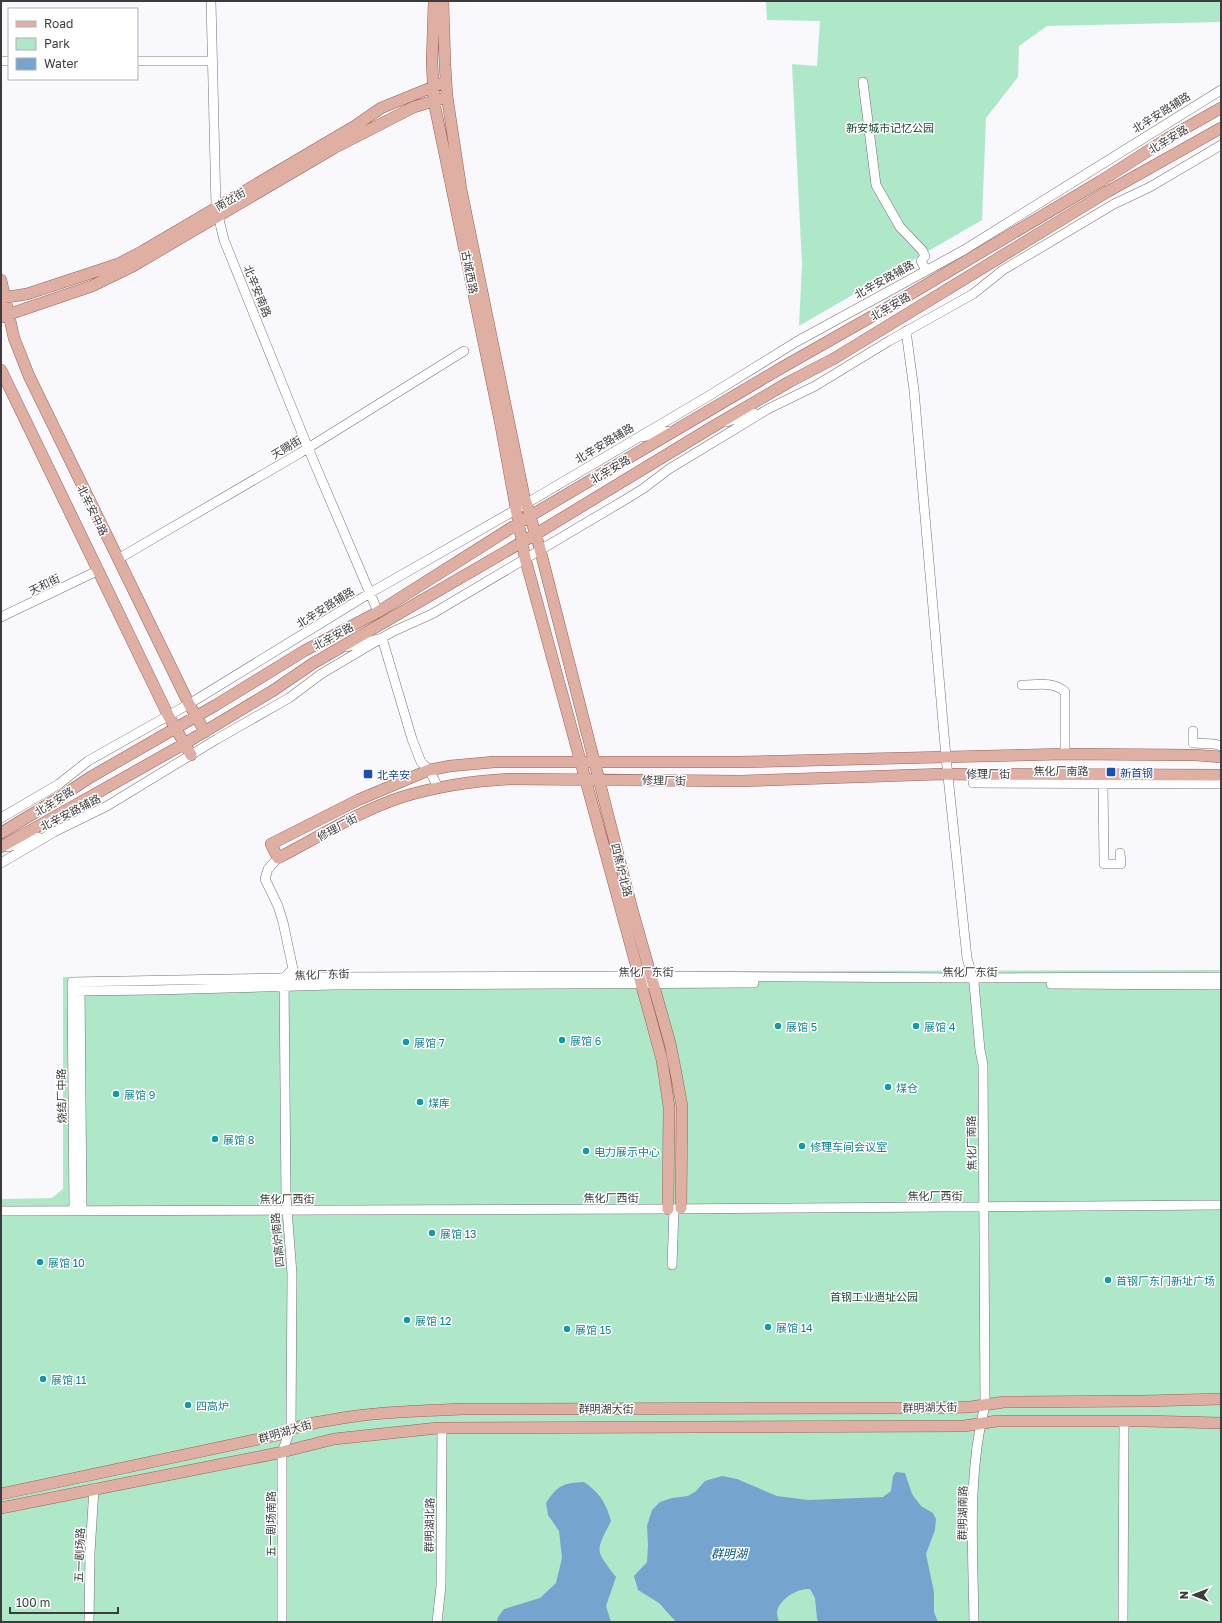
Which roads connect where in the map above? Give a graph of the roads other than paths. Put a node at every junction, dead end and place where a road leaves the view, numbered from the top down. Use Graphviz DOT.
graph roads {
  1 [pos="210,1"];
  2 [pos="434,1"];
  3 [pos="443,1"];
  4 [pos="138,61"];
  5 [pos="212,61"];
  6 [pos="447,82"];
  7 [pos="863,82"];
  8 [pos="434,87"];
  9 [pos="1221,90"];
  10 [pos="447,96"];
  11 [pos="434,102"];
  12 [pos="1221,108"];
  13 [pos="1221,128"];
  14 [pos="1221,145"];
  15 [pos="217,212"];
  16 [pos="1090,219"];
  17 [pos="1047,228"];
  18 [pos="990,247"];
  19 [pos="964,250"];
  20 [pos="926,270"];
  21 [pos="1,280"];
  22 [pos="3,298"];
  23 [pos="5,315"];
  24 [pos="906,331"];
  25 [pos="464,351"];
  26 [pos="1,370"];
  27 [pos="707,397"];
  28 [pos="712,409"];
  29 [pos="768,409"];
  30 [pos="714,426"];
  31 [pos="677,430"];
  32 [pos="634,439"];
  33 [pos="308,448"];
  34 [pos="521,506"];
  35 [pos="530,516"];
  36 [pos="519,524"];
  37 [pos="536,534"];
  38 [pos="522,542"];
  39 [pos="540,549"];
  40 [pos="525,558"];
  41 [pos="118,559"];
  42 [pos="97,571"];
  43 [pos="370,593"];
  44 [pos="378,612"];
  45 [pos="1,617"];
  46 [pos="382,638"];
  47 [pos="337,649"];
  48 [pos="1022,685"];
  49 [pos="189,704"];
  50 [pos="168,715"];
  51 [pos="196,718"];
  52 [pos="176,728"];
  53 [pos="1193,731"];
  54 [pos="204,732"];
  55 [pos="184,744"];
  56 [pos="1221,746"];
  57 [pos="1065,754"];
  58 [pos="191,755"];
  59 [pos="946,757"];
  60 [pos="1221,757"];
  61 [pos="580,761"];
  62 [pos="594,761"];
  63 [pos="429,770"];
  64 [pos="948,774"];
  65 [pos="1221,774"];
  66 [pos="585,780"];
  67 [pos="599,780"];
  68 [pos="1103,782"];
  69 [pos="973,783"];
  70 [pos="1221,784"];
  71 [pos="438,787"];
  72 [pos="1,818"];
  73 [pos="3,831"];
  74 [pos="54,832"];
  75 [pos="1,848"];
  76 [pos="1120,853"];
  77 [pos="278,858"];
  78 [pos="1,863"];
  79 [pos="1221,977"];
  80 [pos="640,979"];
  81 [pos="652,979"];
  82 [pos="974,981"];
  83 [pos="284,983"];
  84 [pos="1221,985"];
  85 [pos="76,986"];
  86 [pos="1221,1205"];
  87 [pos="984,1207"];
  88 [pos="674,1209"];
  89 [pos="78,1210"];
  90 [pos="287,1210"];
  91 [pos="1,1211"];
  92 [pos="672,1265"];
  93 [pos="1219,1400"];
  94 [pos="985,1405"];
  95 [pos="1124,1421"];
  96 [pos="1220,1423"];
  97 [pos="980,1424"];
  98 [pos="291,1428"];
  99 [pos="442,1428"];
  100 [pos="282,1452"];
  101 [pos="94,1488"];
  102 [pos="1,1494"];
  103 [pos="1,1508"];
  104 [pos="89,1622"];
  105 [pos="282,1622"];
  106 [pos="437,1622"];
  107 [pos="974,1622"];
  108 [pos="1123,1622"];
  1 -- 5 [label="street, 北辛安南路"];
  2 -- 8 [label="main road, 古城西路"];
  3 -- 6 [label="main road, 古城西路"];
  4 -- 5 [label="street"];
  5 -- 15 [label="street, 北辛安南路"];
  6 -- 8 [label="main road, 南岔街"];
  6 -- 10 [label="main road, 古城西路"];
  7 -- 20 [label="street"];
  8 -- 11 [label="main road, 古城西路"];
  8 -- 15 [label="main road, 南岔街"];
  9 -- 19 [label="street, 北辛安路辅路"];
  10 -- 11 [label="main road, 南岔街"];
  10 -- 34 [label="main road, 古城西路"];
  11 -- 15 [label="main road, 南岔街"];
  11 -- 34 [label="main road, 古城西路"];
  12 -- 18 [label="main road, 北辛安路"];
  13 -- 17 [label="main road, 北辛安路"];
  14 -- 16 [label="street, 北辛安路辅路"];
  15 -- 22 [label="main road, 南岔街"];
  15 -- 23 [label="main road, 南岔街"];
  15 -- 33 [label="street, 北辛安南路"];
  16 -- 17 [label="street"];
  16 -- 24 [label="street, 北辛安路辅路"];
  17 -- 30 [label="main road, 北辛安路"];
  18 -- 19 [label="street"];
  18 -- 28 [label="main road, 北辛安路"];
  19 -- 20 [label="street, 北辛安路辅路"];
  20 -- 27 [label="street, 北辛安路辅路"];
  21 -- 22 [label="main road, 北辛安中路"];
  22 -- 23 [label="main road, 北辛安中路"];
  23 -- 41 [label="main road, 北辛安中路"];
  24 -- 29 [label="street, 北辛安路辅路"];
  24 -- 59 [label="street, 焦化厂南路"];
  25 -- 33 [label="street, 天赐街"];
  26 -- 42 [label="main road, 北辛安中路"];
  27 -- 28 [label="street"];
  27 -- 32 [label="street, 北辛安路辅路"];
  28 -- 31 [label="main road, 北辛安路"];
  29 -- 30 [label="street"];
  29 -- 39 [label="street, 北辛安路辅路"];
  30 -- 37 [label="main road, 北辛安路"];
  31 -- 32 [label="street"];
  31 -- 35 [label="main road, 北辛安路"];
  32 -- 34 [label="street, 北辛安路辅路"];
  33 -- 41 [label="street, 天赐街"];
  33 -- 43 [label="street, 北辛安南路"];
  34 -- 35 [label="main road, 古城西路"];
  34 -- 36 [label="main road, 古城西路"];
  34 -- 43 [label="street, 北辛安路辅路"];
  35 -- 36 [label="main road, 北辛安路"];
  35 -- 37 [label="main road, 古城西路"];
  36 -- 38 [label="main road, 古城西路"];
  36 -- 44 [label="main road, 北辛安路"];
  37 -- 38 [label="main road, 北辛安路"];
  37 -- 39 [label="main road, 四焦炉北路"];
  38 -- 40 [label="main road, 四焦炉北路"];
  38 -- 47 [label="main road, 北辛安路"];
  39 -- 40 [label="street, 北辛安路辅路"];
  39 -- 62 [label="main road, 四焦炉北路"];
  40 -- 46 [label="street, 北辛安路辅路"];
  40 -- 61 [label="main road, 四焦炉北路"];
  41 -- 49 [label="main road, 北辛安中路"];
  42 -- 45 [label="street, 天和街"];
  42 -- 50 [label="main road, 北辛安中路"];
  43 -- 44 [label="street, 北辛安南路"];
  43 -- 49 [label="street, 北辛安路辅路"];
  44 -- 51 [label="main road, 北辛安路"];
  46 -- 47 [label="street"];
  46 -- 58 [label="street, 北辛安路辅路"];
  46 -- 63 [label="street"];
  47 -- 54 [label="main road, 北辛安路"];
  48 -- 57 [label="street"];
  49 -- 50 [label="street, 北辛安路辅路"];
  49 -- 51 [label="main road, 北辛安中路"];
  50 -- 52 [label="main road, 北辛安中路"];
  50 -- 72 [label="street, 北辛安路辅路"];
  51 -- 52 [label="main road, 北辛安路"];
  51 -- 54 [label="main road, 北辛安中路"];
  52 -- 55 [label="main road, 北辛安中路"];
  52 -- 73 [label="main road, 北辛安路"];
  53 -- 56 [label="street"];
  54 -- 55 [label="main road, 北辛安路"];
  55 -- 58 [label="main road, 北辛安中路"];
  55 -- 75 [label="main road, 北辛安路"];
  57 -- 59 [label="main road, 修理厂街"];
  57 -- 60 [label="main road, 修理厂街"];
  58 -- 74 [label="street, 北辛安路辅路"];
  59 -- 62 [label="main road, 修理厂街"];
  59 -- 64 [label="street, 焦化厂南路"];
  61 -- 62 [label="main road, 修理厂街"];
  61 -- 63 [label="main road, 修理厂街"];
  61 -- 66 [label="main road, 四焦炉北路"];
  62 -- 67 [label="main road, 四焦炉北路"];
  63 -- 71 [label="street"];
  63 -- 77 [label="main road, 修理厂街"];
  64 -- 65 [label="main road, 修理厂街"];
  64 -- 67 [label="main road, 修理厂街"];
  64 -- 82 [label="street, 焦化厂南路"];
  66 -- 67 [label="main road, 修理厂街"];
  66 -- 71 [label="main road, 修理厂街"];
  66 -- 80 [label="main road, 四焦炉北路"];
  67 -- 81 [label="main road, 四焦炉北路"];
  68 -- 69 [label="street, 焦化厂南路"];
  68 -- 70 [label="street, 焦化厂南路"];
  68 -- 76 [label="street"];
  71 -- 77 [label="main road, 修理厂街"];
  74 -- 75 [label="street"];
  74 -- 78 [label="street, 北辛安路辅路"];
  77 -- 83 [label="street"];
  79 -- 82 [label="street, 焦化厂东街"];
  80 -- 81 [label="street, 焦化厂东街"];
  80 -- 83 [label="street, 焦化厂东街"];
  80 -- 88 [label="main road, 四焦炉北路"];
  81 -- 82 [label="street, 焦化厂东街"];
  81 -- 88 [label="main road, 四焦炉北路"];
  82 -- 84 [label="street, 焦化厂东街"];
  82 -- 87 [label="street, 焦化厂南路"];
  83 -- 85 [label="street, 焦化厂东街"];
  83 -- 90 [label="street, 四高炉南路"];
  85 -- 89 [label="street, 烧结厂中路"];
  86 -- 87 [label="street, 焦化厂西街"];
  87 -- 88 [label="street, 焦化厂西街"];
  87 -- 94 [label="street, 焦化厂南路"];
  88 -- 90 [label="street, 焦化厂西街"];
  88 -- 92 [label="street"];
  89 -- 90 [label="street, 焦化厂西街"];
  89 -- 91 [label="street, 焦化厂西街"];
  90 -- 98 [label="street, 四高炉南路"];
  93 -- 94 [label="main road, 群明湖大街"];
  94 -- 97 [label="street, 群明湖南路"];
  94 -- 98 [label="main road, 群明湖大街"];
  95 -- 96 [label="main road, 群明湖大街"];
  95 -- 97 [label="main road, 群明湖大街"];
  95 -- 108 [label="street"];
  97 -- 99 [label="main road, 群明湖大街"];
  97 -- 107 [label="street, 群明湖南路"];
  98 -- 100 [label="street, 五一剧场南路"];
  98 -- 102 [label="main road, 群明湖大街"];
  99 -- 100 [label="main road, 群明湖大街"];
  99 -- 106 [label="street, 群明湖北路"];
  100 -- 101 [label="main road, 群明湖大街"];
  100 -- 105 [label="street, 五一剧场南路"];
  101 -- 103 [label="main road, 群明湖大街"];
  101 -- 104 [label="street, 五一剧场路"];
}
